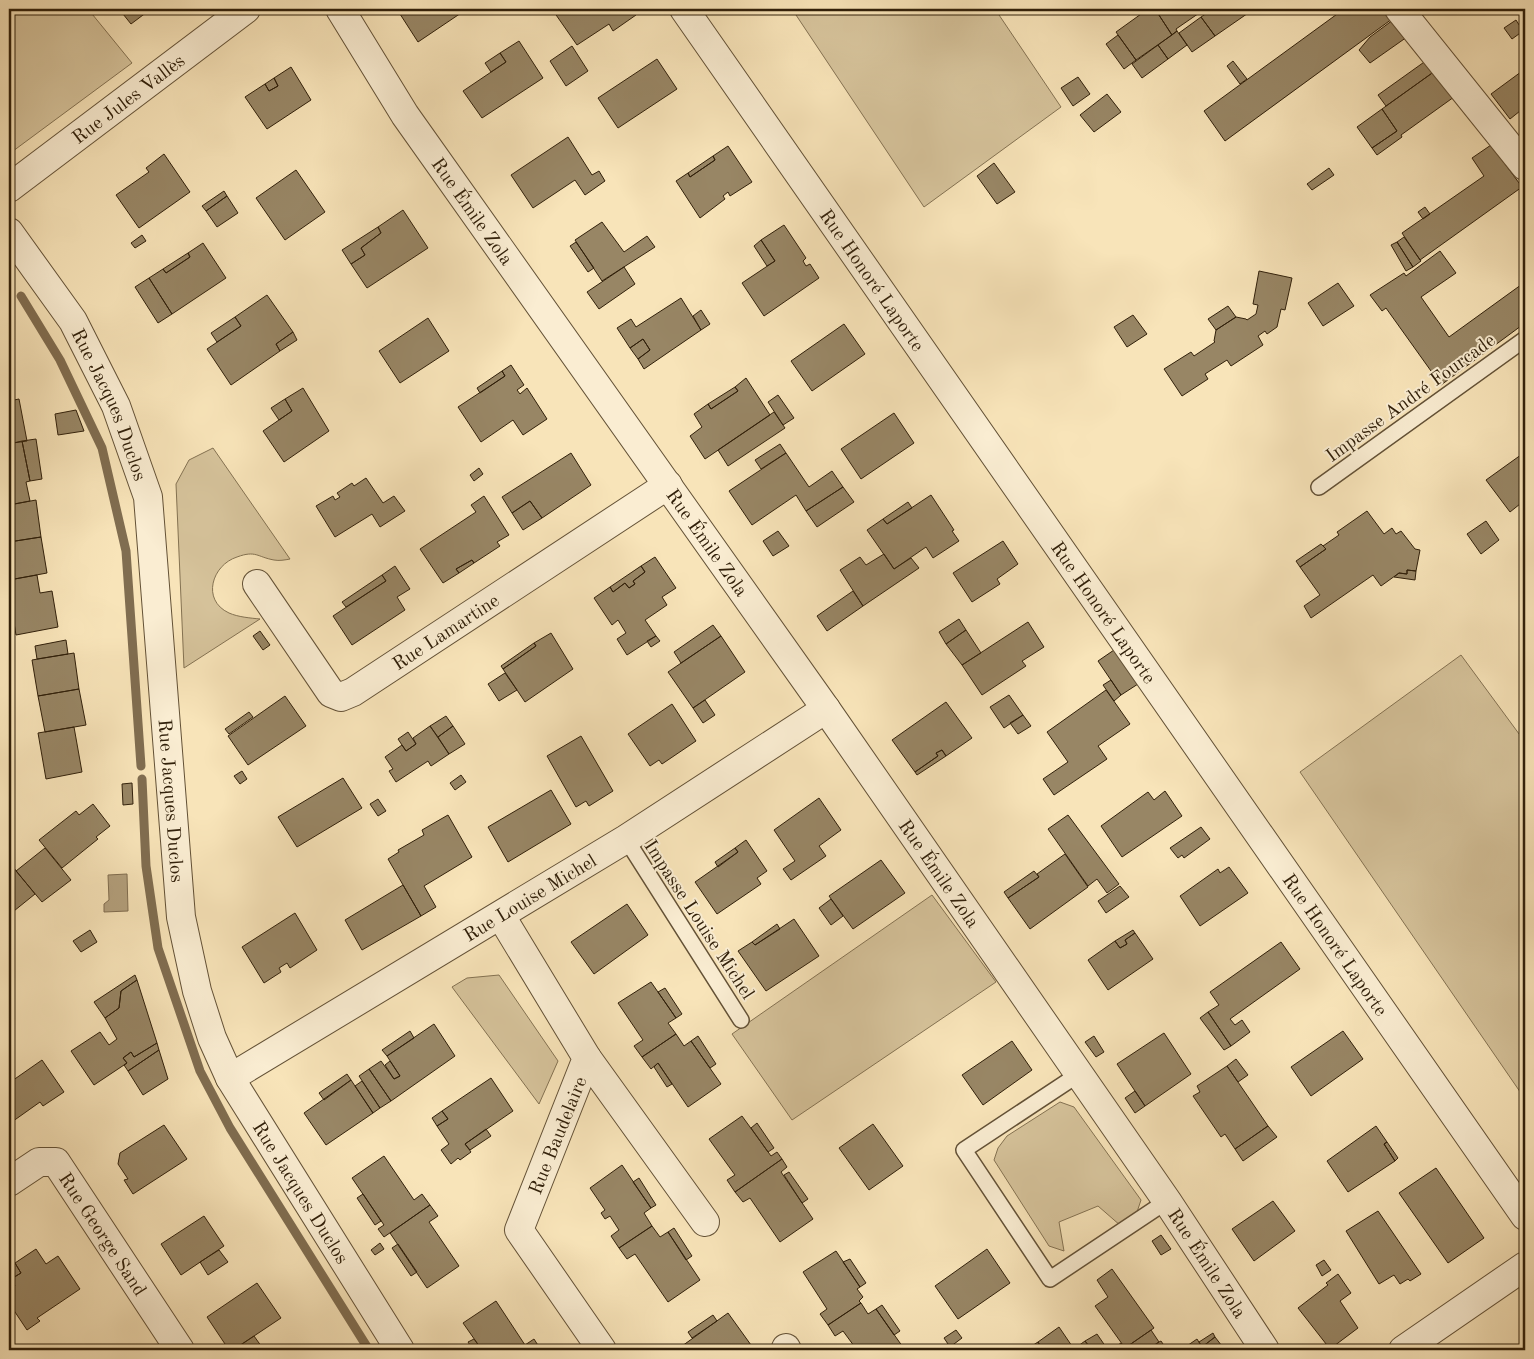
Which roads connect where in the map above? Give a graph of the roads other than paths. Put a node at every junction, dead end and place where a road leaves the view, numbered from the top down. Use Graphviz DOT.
graph roads {
  1 [pos="246,9"];
  2 [pos="340,9"];
  3 [pos="684,9"];
  4 [pos="1400,9"];
  5 [pos="1525,166"];
  6 [pos="9,188"];
  7 [pos="9,232"];
  8 [pos="1525,339"];
  9 [pos="668,485"];
  10 [pos="1319,487"];
  11 [pos="256,584"];
  12 [pos="826,709"];
  13 [pos="626,839"];
  14 [pos="501,916"];
  15 [pos="741,1020"];
  16 [pos="587,1058"];
  17 [pos="1079,1074"];
  18 [pos="230,1078"];
  19 [pos="9,1182"];
  20 [pos="1167,1201"];
  21 [pos="1525,1216"];
  22 [pos="705,1222"];
  23 [pos="1525,1266"];
  24 [pos="180,1350"];
  25 [pos="400,1350"];
  26 [pos="602,1350"];
  27 [pos="1265,1350"];
  28 [pos="1403,1350"];
  1 -- 6 [label="street, Rue Jules Vallès"];
  2 -- 9 [label="street, Rue Émile Zola"];
  3 -- 21 [label="street, Rue Honoré Laporte"];
  4 -- 5 [label="street"];
  7 -- 18 [label="street, Rue Jacques Duclos"];
  8 -- 10 [label="lane, Impasse André Fourcade"];
  9 -- 11 [label="street, Rue Lamartine"];
  9 -- 12 [label="street, Rue Émile Zola"];
  12 -- 13 [label="street, Rue Louise Michel"];
  12 -- 17 [label="street, Rue Émile Zola"];
  13 -- 14 [label="street, Rue Louise Michel"];
  13 -- 15 [label="lane, Impasse Louise Michel"];
  14 -- 16 [label="street, Rue Baudelaire"];
  14 -- 18 [label="street, Rue Louise Michel"];
  16 -- 22 [label="street"];
  16 -- 26 [label="street, Rue Baudelaire"];
  17 -- 20 [label="street, Rue Émile Zola"];
  17 -- 20 [label="lane, Rue Émile Zola"];
  18 -- 25 [label="street, Rue Jacques Duclos"];
  19 -- 24 [label="street, Rue George Sand"];
  20 -- 27 [label="street, Rue Émile Zola"];
  23 -- 28 [label="street"];
}
